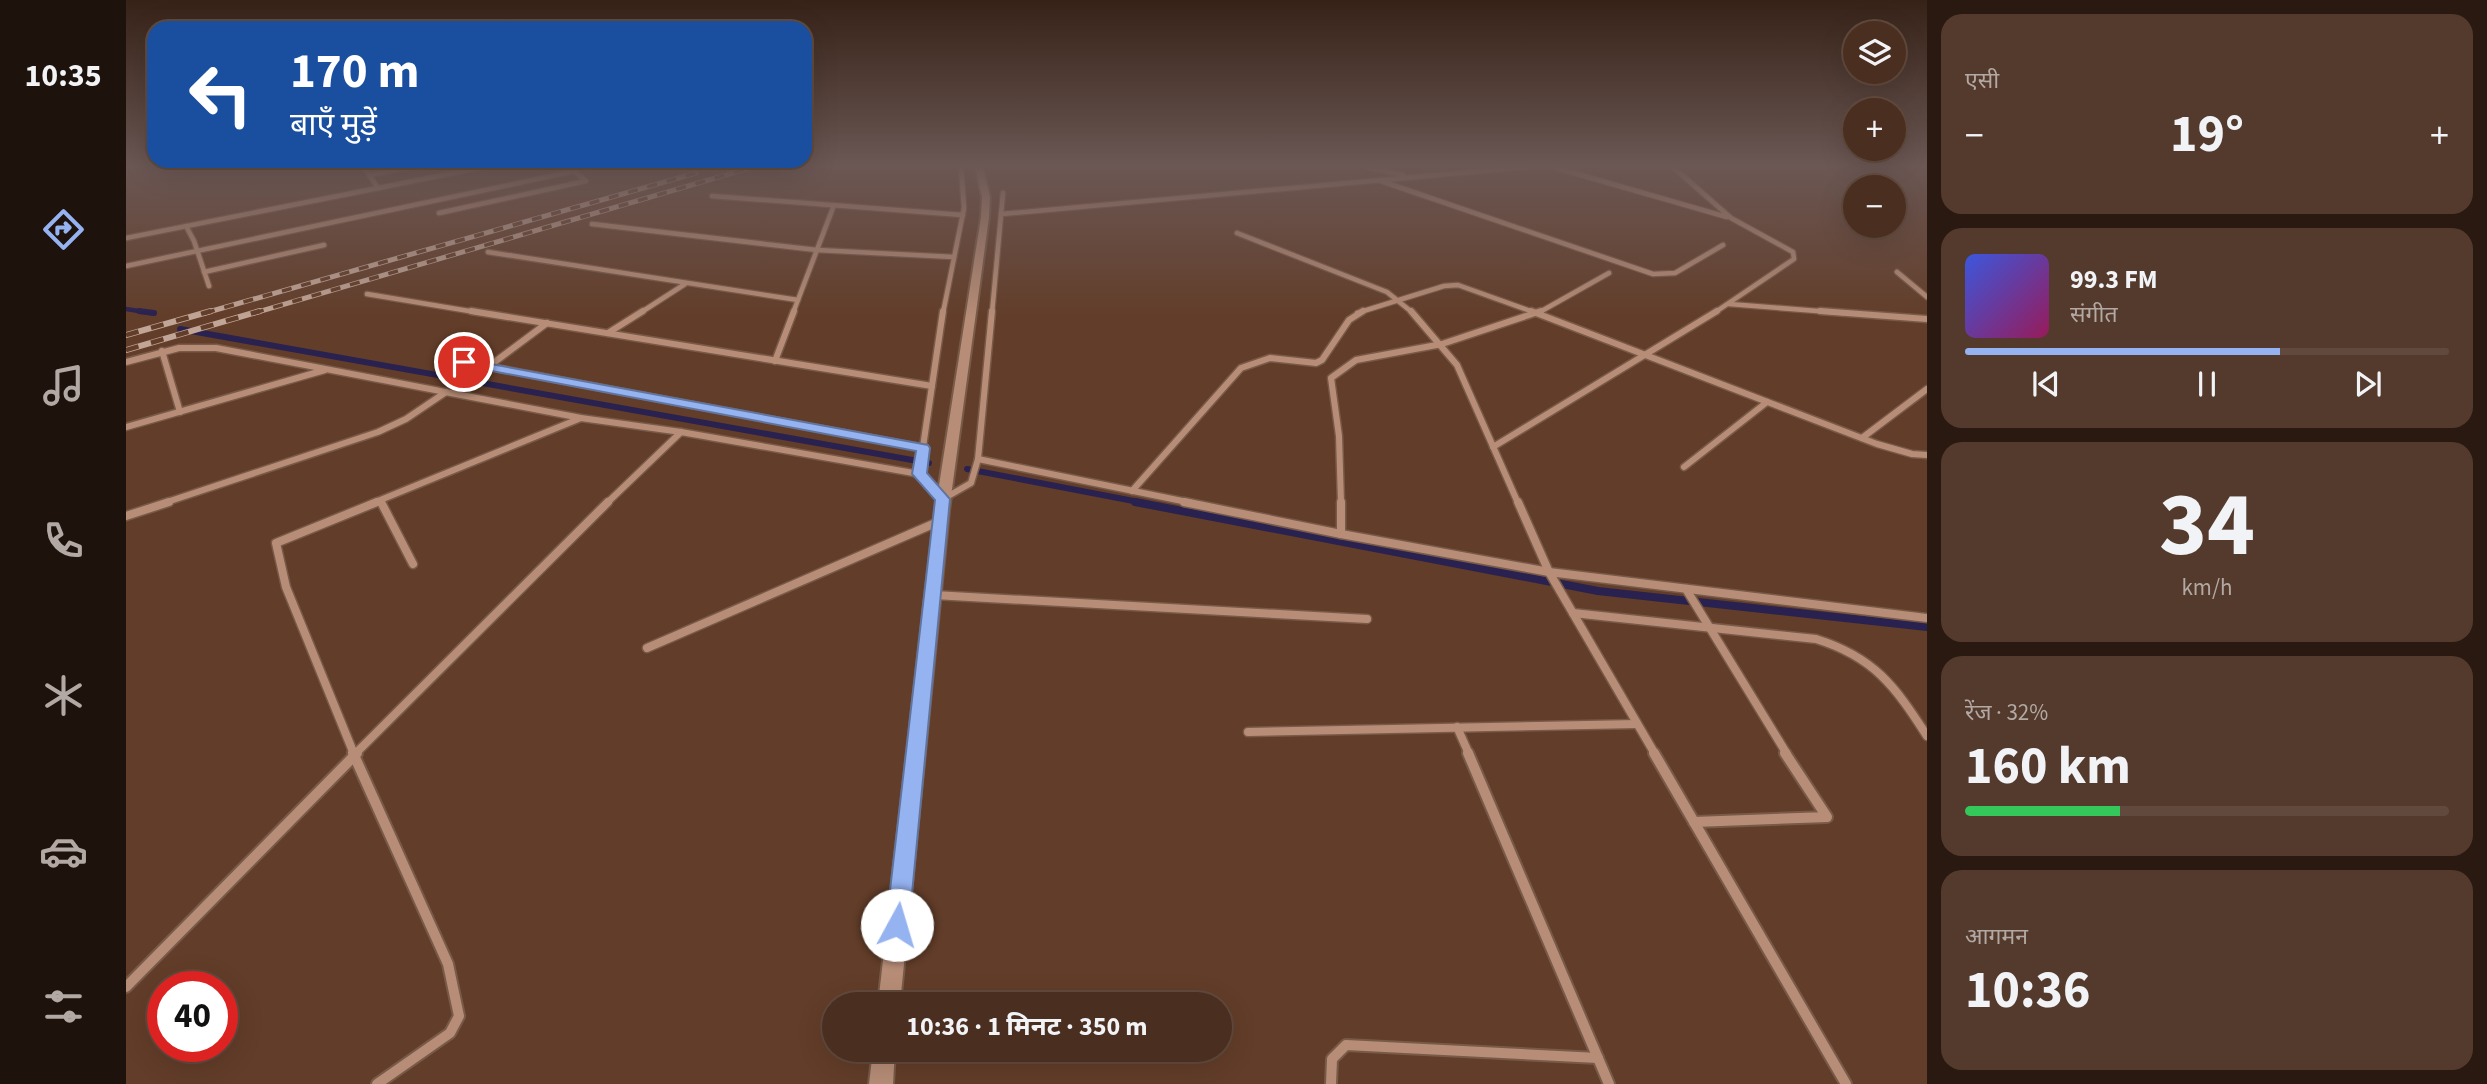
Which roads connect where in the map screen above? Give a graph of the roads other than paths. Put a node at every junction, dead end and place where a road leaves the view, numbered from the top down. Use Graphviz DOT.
graph roads {
  1 [pos="229,218"];
  2 [pos="355,218"];
  3 [pos="829,218"];
  4 [pos="962,218"];
  5 [pos="985,218"];
  6 [pos="1001,218"];
  7 [pos="1490,218"];
  8 [pos="1731,218"];
  9 [pos="592,224"];
  10 [pos="186,226"];
  11 [pos="1237,233"];
  12 [pos="126,238"];
  13 [pos="324,245"];
  14 [pos="1723,245"];
  15 [pos="817,250"];
  16 [pos="197,251"];
  17 [pos="488,252"];
  18 [pos="954,257"];
  19 [pos="126,266"];
  20 [pos="204,272"];
  21 [pos="1897,272"];
  22 [pos="1609,273"];
  23 [pos="686,284"];
  24 [pos="209,286"];
  25 [pos="367,294"];
  26 [pos="1927,297"];
  27 [pos="798,300"];
  28 [pos="1401,301"];
  29 [pos="1727,304"];
  30 [pos="1537,313"];
  31 [pos="1927,319"];
  32 [pos="547,323"];
  33 [pos="608,333"];
  34 [pos="1442,344"];
  35 [pos="162,351"];
  36 [pos="1645,355"];
  37 [pos="775,361"];
  38 [pos="126,362"];
  39 [pos="464,362"];
  40 [pos="488,367"];
  41 [pos="329,369"];
  42 [pos="932,386"];
  43 [pos="1927,389"];
  44 [pos="447,391"];
  45 [pos="1767,402"];
  46 [pos="180,412"];
  47 [pos="581,418"];
  48 [pos="126,428"];
  49 [pos="681,432"];
  50 [pos="1862,438"];
  51 [pos="1493,447"];
  52 [pos="922,452"];
  53 [pos="1927,455"];
  54 [pos="977,462"];
  55 [pos="1684,467"];
  56 [pos="920,471"];
  57 [pos="1132,491"];
  58 [pos="943,499"];
  59 [pos="381,500"];
  60 [pos="126,516"];
  61 [pos="940,521"];
  62 [pos="1341,534"];
  63 [pos="413,564"];
  64 [pos="1551,575"];
  65 [pos="1687,591"];
  66 [pos="932,595"];
  67 [pos="1573,613"];
  68 [pos="1927,618"];
  69 [pos="1367,619"];
  70 [pos="1709,628"];
  71 [pos="647,648"];
  72 [pos="1637,724"];
  73 [pos="1457,727"];
  74 [pos="1248,732"];
  75 [pos="1927,736"];
  76 [pos="355,757"];
  77 [pos="1694,822"];
  78 [pos="126,987"];
  79 [pos="890,992"];
  80 [pos="1598,1058"];
  81 [pos="883,1062"];
  82 [pos="377,1084"];
  83 [pos="881,1084"];
  84 [pos="1331,1084"];
  85 [pos="1609,1084"];
  86 [pos="1846,1084"];
  1 -- 10 [label="street"];
  2 -- 16 [label="street"];
  3 -- 15 [label="street"];
  4 -- 18 [label="street"];
  5 -- 58 [label="street"];
  6 -- 54 [label="street"];
  7 -- 14 [label="street"];
  8 -- 29 [label="street"];
  9 -- 15 [label="street"];
  10 -- 12 [label="street"];
  10 -- 16 [label="street"];
  11 -- 28 [label="street"];
  13 -- 20 [label="street"];
  15 -- 18 [label="street"];
  15 -- 27 [label="street"];
  16 -- 19 [label="street"];
  16 -- 20 [label="street"];
  17 -- 23 [label="street"];
  18 -- 42 [label="street"];
  20 -- 24 [label="street"];
  21 -- 26 [label="street"];
  22 -- 30 [label="street"];
  23 -- 27 [label="street"];
  23 -- 33 [label="street"];
  25 -- 32 [label="street"];
  27 -- 37 [label="street"];
  28 -- 30 [label="street"];
  28 -- 34 [label="street"];
  28 -- 57 [label="street"];
  29 -- 31 [label="street"];
  29 -- 36 [label="street"];
  30 -- 34 [label="street"];
  30 -- 36 [label="street"];
  32 -- 33 [label="street"];
  32 -- 40 [label="street"];
  33 -- 37 [label="street"];
  34 -- 51 [label="street"];
  34 -- 62 [label="street"];
  35 -- 38 [label="street"];
  35 -- 41 [label="street"];
  35 -- 46 [label="street"];
  36 -- 45 [label="street"];
  36 -- 51 [label="street"];
  37 -- 42 [label="street"];
  39 -- 40 [label="street"];
  40 -- 52 [label="street"];
  41 -- 44 [label="street"];
  41 -- 46 [label="street"];
  42 -- 52 [label="street"];
  43 -- 50 [label="street"];
  44 -- 47 [label="street"];
  44 -- 60 [label="street"];
  45 -- 50 [label="street"];
  45 -- 55 [label="street"];
  46 -- 48 [label="street"];
  47 -- 49 [label="street"];
  47 -- 59 [label="street"];
  49 -- 56 [label="street"];
  49 -- 76 [label="street"];
  50 -- 53 [label="street"];
  51 -- 64 [label="street"];
  52 -- 56 [label="street"];
  54 -- 57 [label="street"];
  54 -- 58 [label="street"];
  56 -- 58 [label="street"];
  57 -- 62 [label="street"];
  58 -- 61 [label="street"];
  59 -- 63 [label="street"];
  59 -- 76 [label="street"];
  61 -- 66 [label="street"];
  61 -- 71 [label="street"];
  62 -- 64 [label="street"];
  64 -- 65 [label="street"];
  64 -- 67 [label="street"];
  65 -- 68 [label="street"];
  65 -- 70 [label="street"];
  66 -- 69 [label="street"];
  66 -- 79 [label="street"];
  67 -- 70 [label="street"];
  67 -- 72 [label="street"];
  70 -- 75 [label="street"];
  70 -- 77 [label="street"];
  72 -- 73 [label="street"];
  72 -- 77 [label="street"];
  73 -- 74 [label="street"];
  73 -- 80 [label="street"];
  76 -- 78 [label="street"];
  76 -- 82 [label="street"];
  77 -- 86 [label="street"];
  80 -- 84 [label="street"];
  80 -- 85 [label="street"];
  81 -- 83 [label="street"];
}
